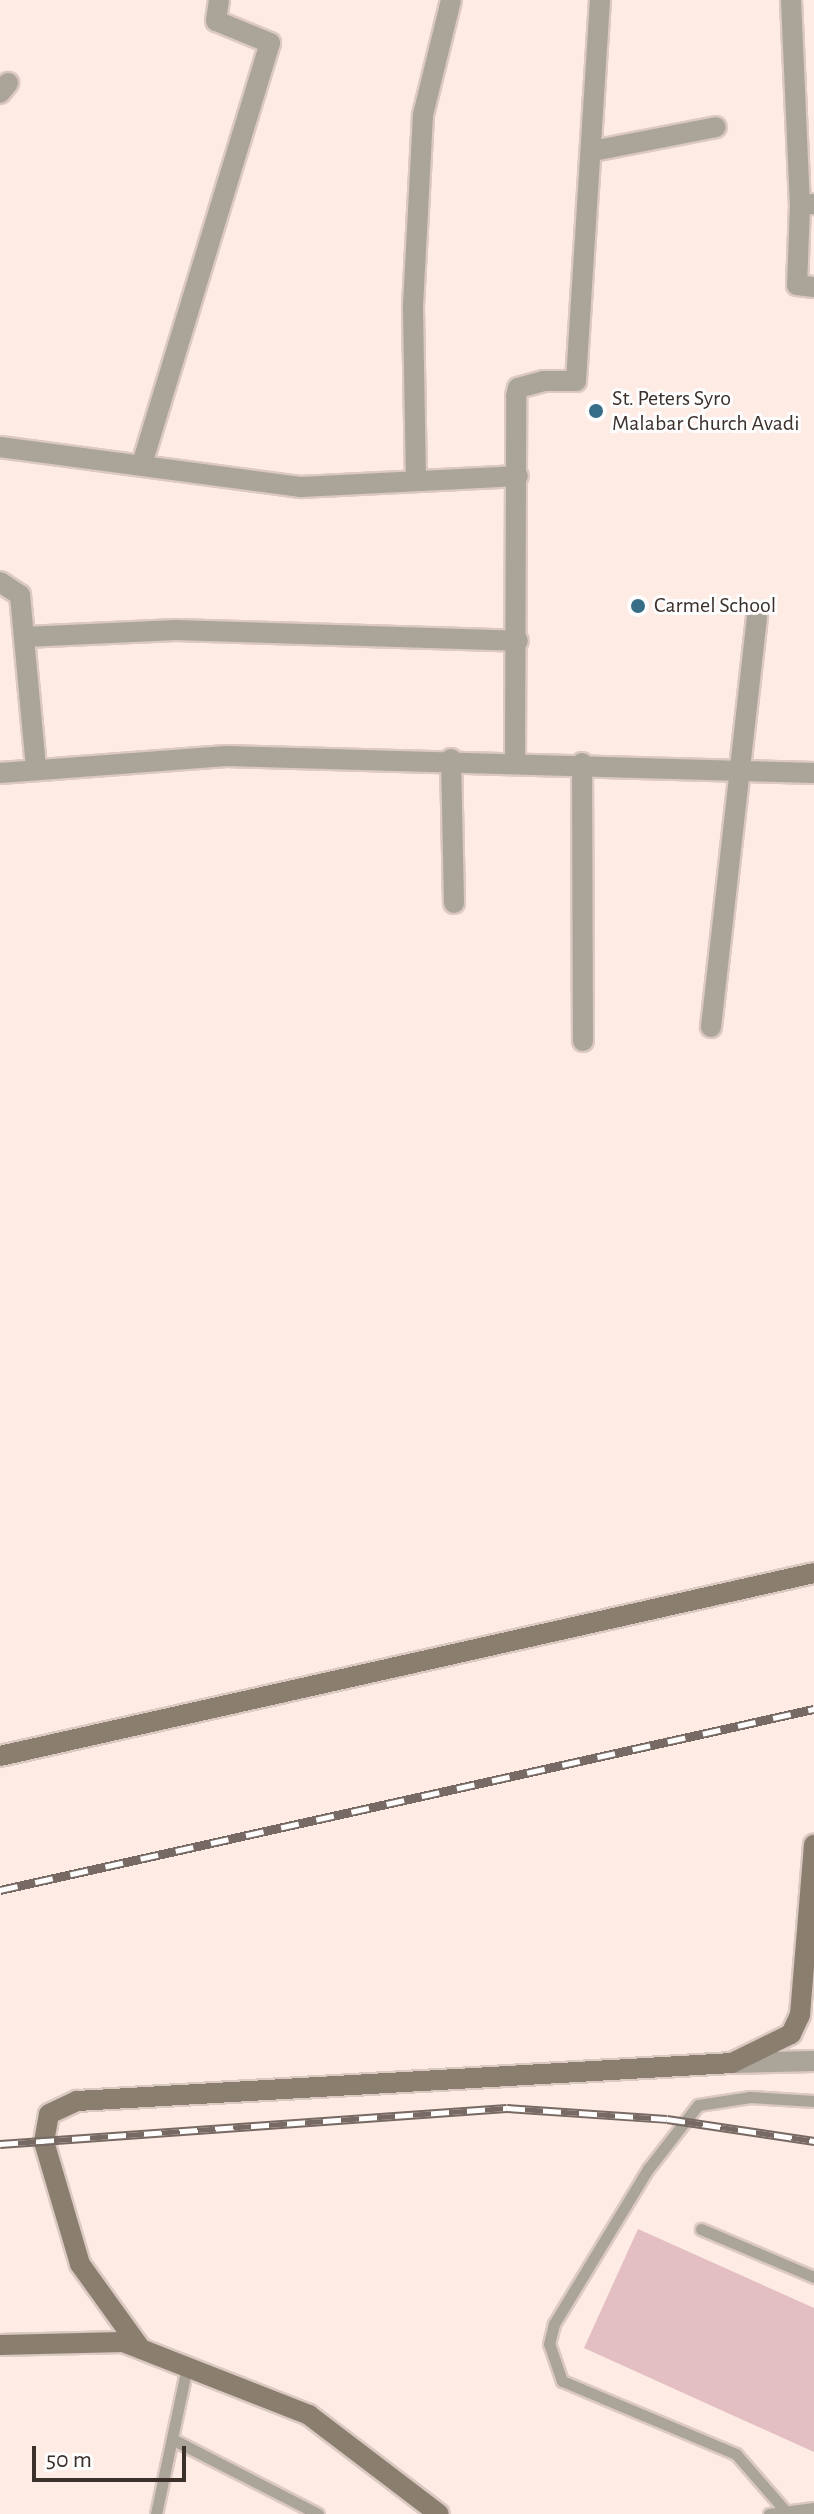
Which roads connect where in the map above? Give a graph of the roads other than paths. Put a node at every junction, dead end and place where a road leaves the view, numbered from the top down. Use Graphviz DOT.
graph roads {
  1 [pos="219,0"];
  2 [pos="451,0"];
  3 [pos="600,0"];
  4 [pos="791,0"];
  5 [pos="805,77"];
  6 [pos="716,127"];
  7 [pos="593,151"];
  8 [pos="807,205"];
  9 [pos="814,287"];
  10 [pos="0,447"];
  11 [pos="142,464"];
  12 [pos="518,476"];
  13 [pos="416,481"];
  14 [pos="0,582"];
  15 [pos="757,617"];
  16 [pos="25,637"];
  17 [pos="518,641"];
  18 [pos="451,759"];
  19 [pos="515,760"];
  20 [pos="582,763"];
  21 [pos="36,769"];
  22 [pos="743,770"];
  23 [pos="0,773"];
  24 [pos="814,773"];
  25 [pos="454,903"];
  26 [pos="711,1027"];
  27 [pos="583,1041"];
  28 [pos="814,1573"];
  29 [pos="0,1756"];
  30 [pos="814,1845"];
  31 [pos="814,2061"];
  32 [pos="732,2063"];
  33 [pos="814,2101"];
  34 [pos="701,2229"];
  35 [pos="814,2277"];
  36 [pos="0,2345"];
  37 [pos="141,2349"];
  38 [pos="187,2367"];
  39 [pos="172,2439"];
  40 [pos="814,2508"];
  41 [pos="788,2512"];
  42 [pos="156,2514"];
  43 [pos="318,2514"];
  44 [pos="439,2514"];
  45 [pos="769,2514"];
  1 -- 11 [label="street"];
  2 -- 13 [label="street"];
  3 -- 7 [label="street"];
  4 -- 5 [label="street"];
  5 -- 8 [label="street"];
  6 -- 7 [label="street"];
  7 -- 12 [label="street"];
  8 -- 9 [label="street"];
  10 -- 11 [label="street"];
  11 -- 13 [label="street"];
  12 -- 13 [label="street"];
  12 -- 17 [label="street"];
  14 -- 16 [label="street"];
  15 -- 22 [label="street"];
  16 -- 17 [label="street"];
  16 -- 21 [label="street"];
  17 -- 19 [label="street"];
  18 -- 19 [label="street"];
  18 -- 21 [label="street"];
  18 -- 25 [label="street"];
  19 -- 20 [label="street"];
  20 -- 22 [label="street"];
  20 -- 27 [label="street"];
  21 -- 23 [label="street"];
  22 -- 24 [label="street"];
  22 -- 26 [label="street"];
  28 -- 29 [label="street"];
  30 -- 32 [label="street"];
  31 -- 32 [label="street"];
  32 -- 37 [label="street"];
  33 -- 41 [label="lane"];
  34 -- 35 [label="lane"];
  36 -- 37 [label="street"];
  37 -- 38 [label="street"];
  38 -- 39 [label="lane"];
  38 -- 44 [label="street"];
  39 -- 42 [label="lane"];
  39 -- 43 [label="lane"];
  40 -- 41 [label="lane"];
  41 -- 45 [label="lane"];
}
